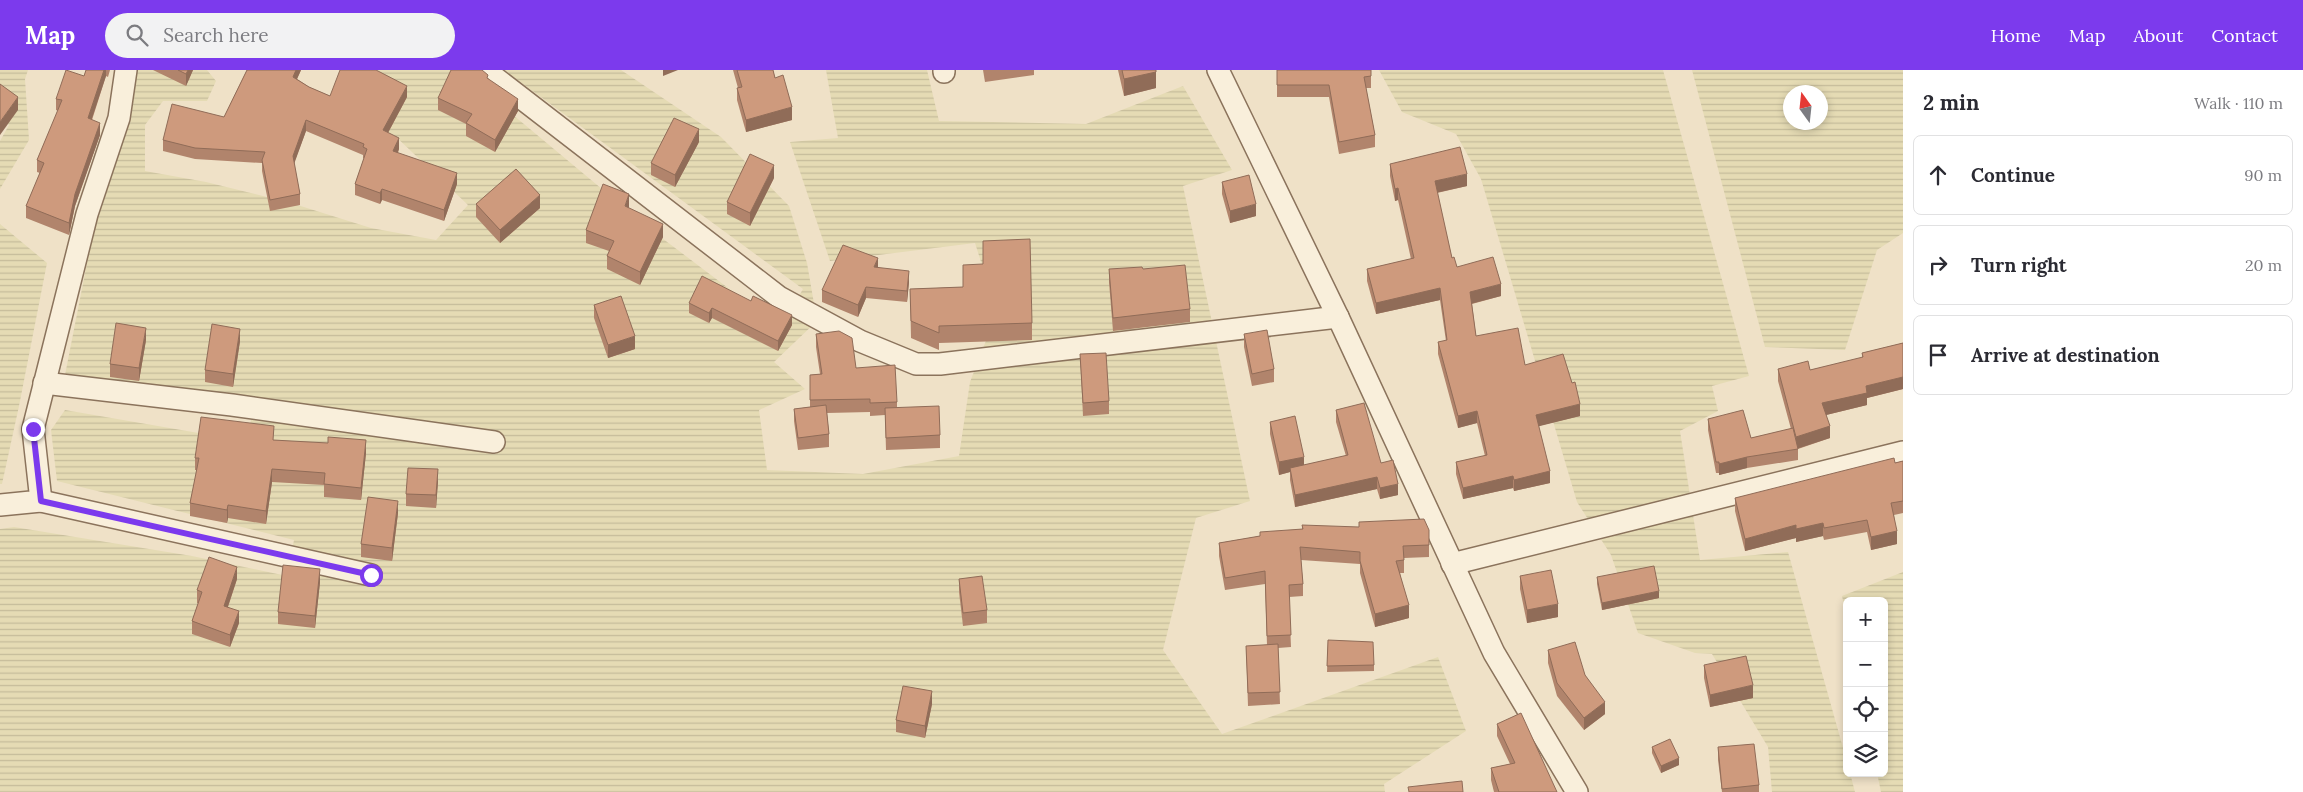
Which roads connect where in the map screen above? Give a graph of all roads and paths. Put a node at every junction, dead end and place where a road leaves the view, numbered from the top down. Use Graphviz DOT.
graph roads {
  1 [pos="126,70"];
  2 [pos="485,70"];
  3 [pos="1218,70"];
  4 [pos="1338,317"];
  5 [pos="44,383"];
  6 [pos="494,442"];
  7 [pos="1903,452"];
  8 [pos="41,501"];
  9 [pos="0,505"];
  10 [pos="1452,564"];
  11 [pos="371,575"];
  12 [pos="1577,792"];
  1 -- 5 [label="street"];
  2 -- 4 [label="street"];
  3 -- 4 [label="street"];
  4 -- 10 [label="street"];
  5 -- 6 [label="street"];
  5 -- 8 [label="street"];
  7 -- 10 [label="street"];
  8 -- 9 [label="street"];
  8 -- 11 [label="street"];
  10 -- 12 [label="street"];
}
